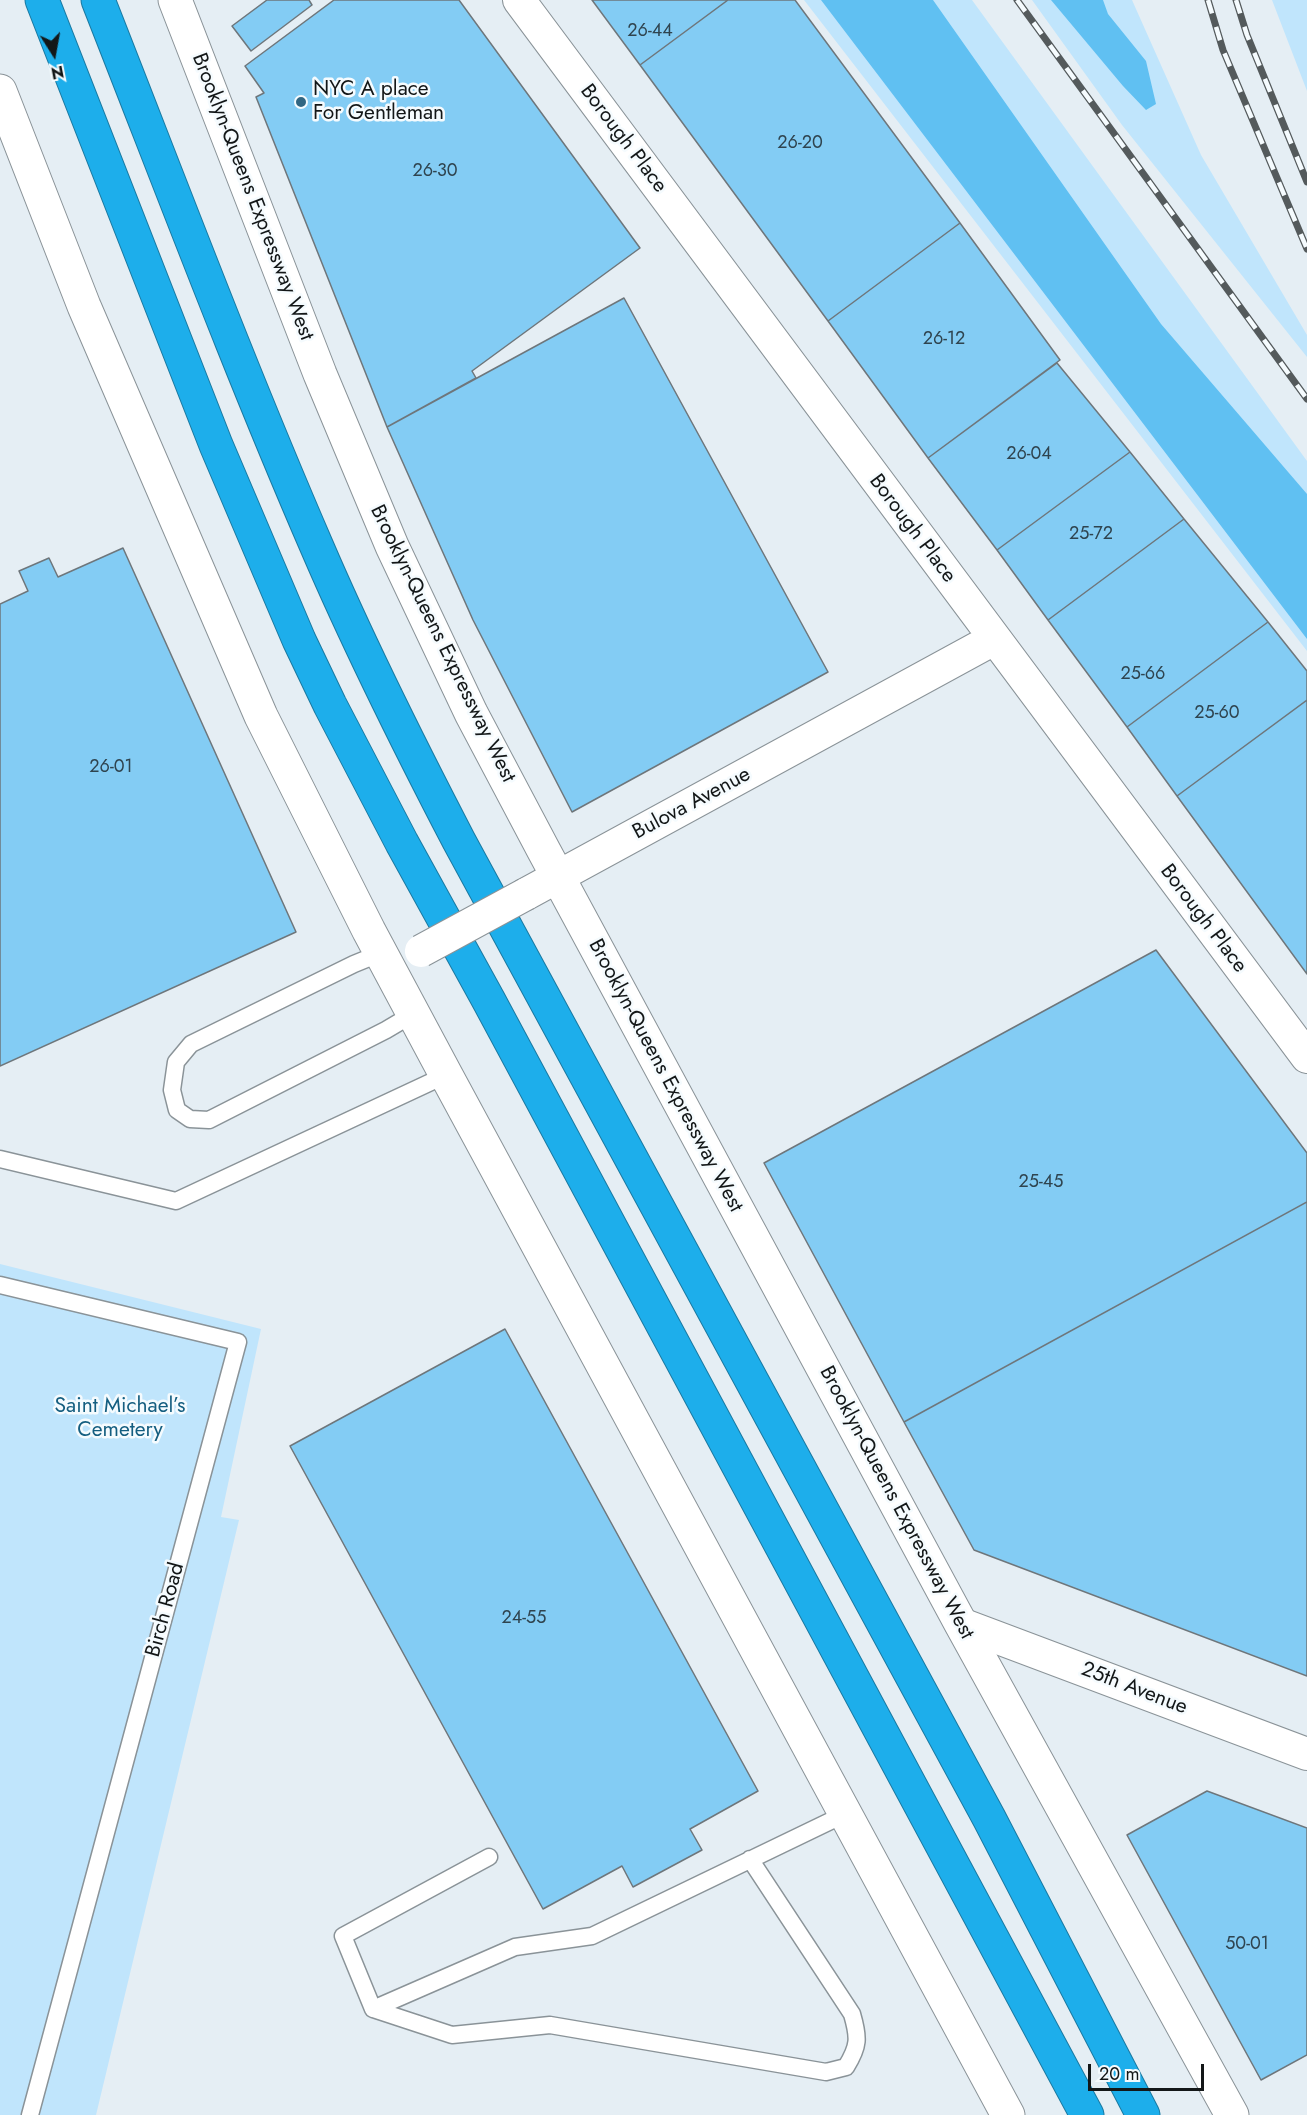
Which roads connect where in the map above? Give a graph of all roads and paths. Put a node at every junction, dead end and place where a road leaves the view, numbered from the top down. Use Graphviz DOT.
graph roads {
  1 [pos="42,0"];
  2 [pos="98,0"];
  3 [pos="175,0"];
  4 [pos="519,0"];
  5 [pos="0,91"];
  6 [pos="994,639"];
  7 [pos="558,877"];
  8 [pos="385,961"];
  9 [pos="413,1014"];
  10 [pos="1307,1057"];
  11 [pos="446,1075"];
  12 [pos="0,1159"];
  13 [pos="0,1285"];
  14 [pos="961,1624"];
  15 [pos="1307,1754"];
  16 [pos="845,1814"];
  17 [pos="989,1818"];
  18 [pos="489,1857"];
  19 [pos="750,1859"];
  20 [pos="373,2009"];
  21 [pos="30,2115"];
  22 [pos="1008,2115"];
  23 [pos="1087,2115"];
  24 [pos="1143,2115"];
  25 [pos="1164,2115"];
  26 [pos="1232,2115"];
  1 -- 23 [label="highway"];
  2 -- 17 [label="highway"];
  3 -- 7 [label="street, Brooklyn-Queens Expressway West"];
  4 -- 6 [label="street, Borough Place"];
  5 -- 8 [label="street"];
  6 -- 7 [label="street, Bulova Avenue"];
  6 -- 10 [label="street, Borough Place"];
  7 -- 8 [label="street, Bulova Avenue, bridge"];
  7 -- 14 [label="street, Brooklyn-Queens Expressway West"];
  8 -- 9 [label="street"];
  8 -- 9 [label="lane"];
  9 -- 11 [label="street"];
  11 -- 12 [label="lane"];
  11 -- 16 [label="street"];
  13 -- 21 [label="lane, Birch Road"];
  14 -- 15 [label="street, 25th Avenue"];
  14 -- 26 [label="street, Brooklyn-Queens Expressway West"];
  16 -- 19 [label="lane"];
  16 -- 22 [label="street"];
  17 -- 24 [label="highway"];
  17 -- 25 [label="highway"];
  18 -- 20 [label="lane"];
  19 -- 20 [label="lane"];
  19 -- 20 [label="lane"];
}
